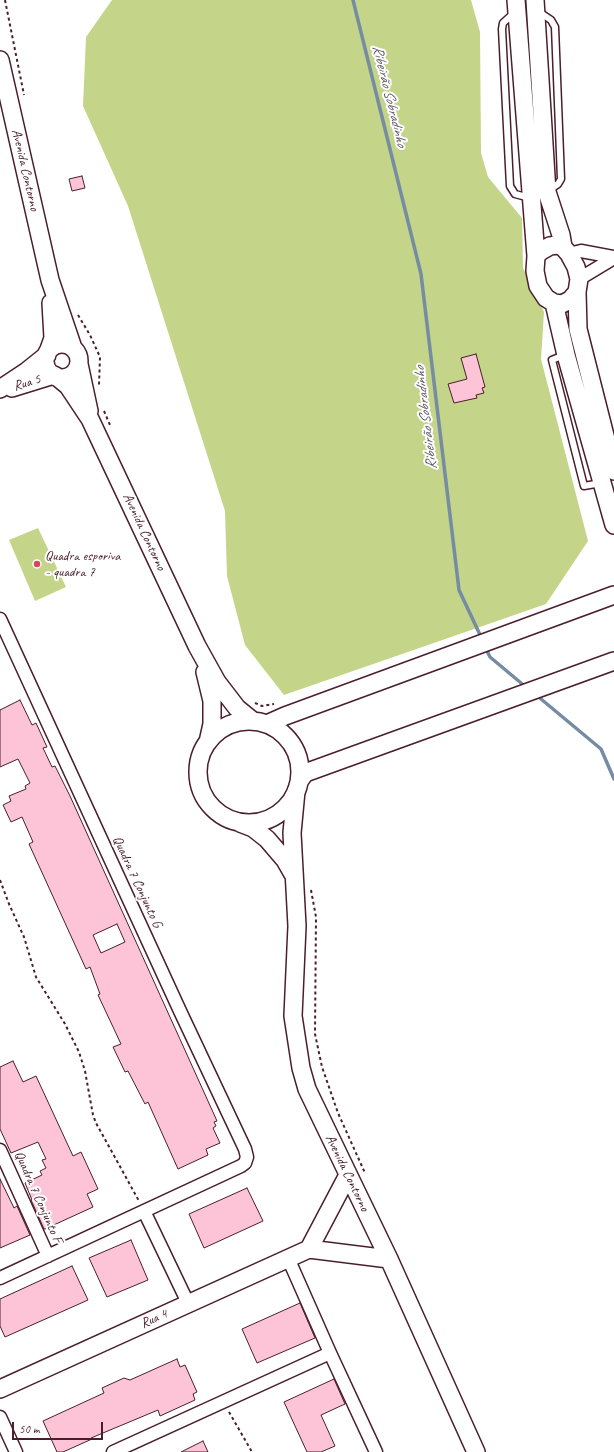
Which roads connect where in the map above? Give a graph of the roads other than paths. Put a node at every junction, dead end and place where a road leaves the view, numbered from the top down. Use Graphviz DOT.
graph roads {
  1 [pos="516,5"];
  2 [pos="535,5"];
  3 [pos="0,60"];
  4 [pos="566,251"];
  5 [pos="536,256"];
  6 [pos="614,257"];
  7 [pos="50,280"];
  8 [pos="578,286"];
  9 [pos="554,303"];
  10 [pos="47,354"];
  11 [pos="76,356"];
  12 [pos="55,376"];
  13 [pos="0,390"];
  14 [pos="96,414"];
  15 [pos="614,471"];
  16 [pos="614,525"];
  17 [pos="614,595"];
  18 [pos="0,619"];
  19 [pos="197,646"];
  20 [pos="614,661"];
  21 [pos="260,723"];
  22 [pos="208,742"];
  23 [pos="301,782"];
  24 [pos="240,823"];
  25 [pos="294,876"];
  26 [pos="0,1150"];
  27 [pos="348,1175"];
  28 [pos="144,1210"];
  29 [pos="309,1249"];
  30 [pos="48,1256"];
  31 [pos="288,1258"];
  32 [pos="389,1259"];
  33 [pos="0,1278"];
  34 [pos="188,1303"];
  35 [pos="330,1353"];
  36 [pos="0,1389"];
  37 [pos="0,1417"];
  38 [pos="137,1447"];
  39 [pos="16,1452"];
  40 [pos="113,1452"];
  41 [pos="376,1452"];
  42 [pos="476,1452"];
  1 -- 5 [label="main road"];
  2 -- 4 [label="main road"];
  3 -- 7 [label="main road, Avenida Contorno"];
  4 -- 5 [label="main road"];
  4 -- 6 [label="street"];
  4 -- 8 [label="main road"];
  5 -- 9 [label="main road"];
  6 -- 8 [label="street"];
  7 -- 10 [label="main road, Avenida Contorno"];
  7 -- 11 [label="main road, Avenida Contorno"];
  8 -- 9 [label="main road"];
  8 -- 15 [label="main road"];
  9 -- 16 [label="main road"];
  10 -- 11 [label="main road"];
  10 -- 12 [label="main road"];
  10 -- 13 [label="main road, Rua 5"];
  11 -- 12 [label="main road"];
  11 -- 14 [label="main road, Avenida Contorno"];
  12 -- 13 [label="main road, Rua 5"];
  12 -- 14 [label="main road, Avenida Contorno"];
  14 -- 19 [label="main road, Avenida Contorno"];
  17 -- 21 [label="main road"];
  18 -- 28 [label="street, Quadra 7 Conjunto G"];
  19 -- 21 [label="main road, Avenida Contorno"];
  19 -- 22 [label="main road, Avenida Contorno"];
  20 -- 23 [label="main road"];
  21 -- 22 [label="main road"];
  21 -- 23 [label="main road"];
  22 -- 24 [label="main road"];
  23 -- 24 [label="main road"];
  23 -- 25 [label="main road, Avenida Contorno"];
  24 -- 25 [label="main road, Avenida Contorno"];
  25 -- 27 [label="main road, Avenida Contorno"];
  26 -- 30 [label="street, Quadra 7 Conjunto F"];
  27 -- 29 [label="main road"];
  27 -- 32 [label="main road, Avenida Contorno"];
  28 -- 30 [label="street"];
  28 -- 34 [label="street"];
  29 -- 31 [label="main road, Rua 4"];
  29 -- 32 [label="main road"];
  30 -- 33 [label="street"];
  31 -- 34 [label="main road, Rua 4"];
  31 -- 35 [label="street"];
  32 -- 42 [label="main road, Avenida Contorno"];
  34 -- 36 [label="main road, Rua 4"];
  35 -- 38 [label="street"];
  35 -- 41 [label="street"];
  37 -- 39 [label="street"];
  38 -- 40 [label="street"];
}
